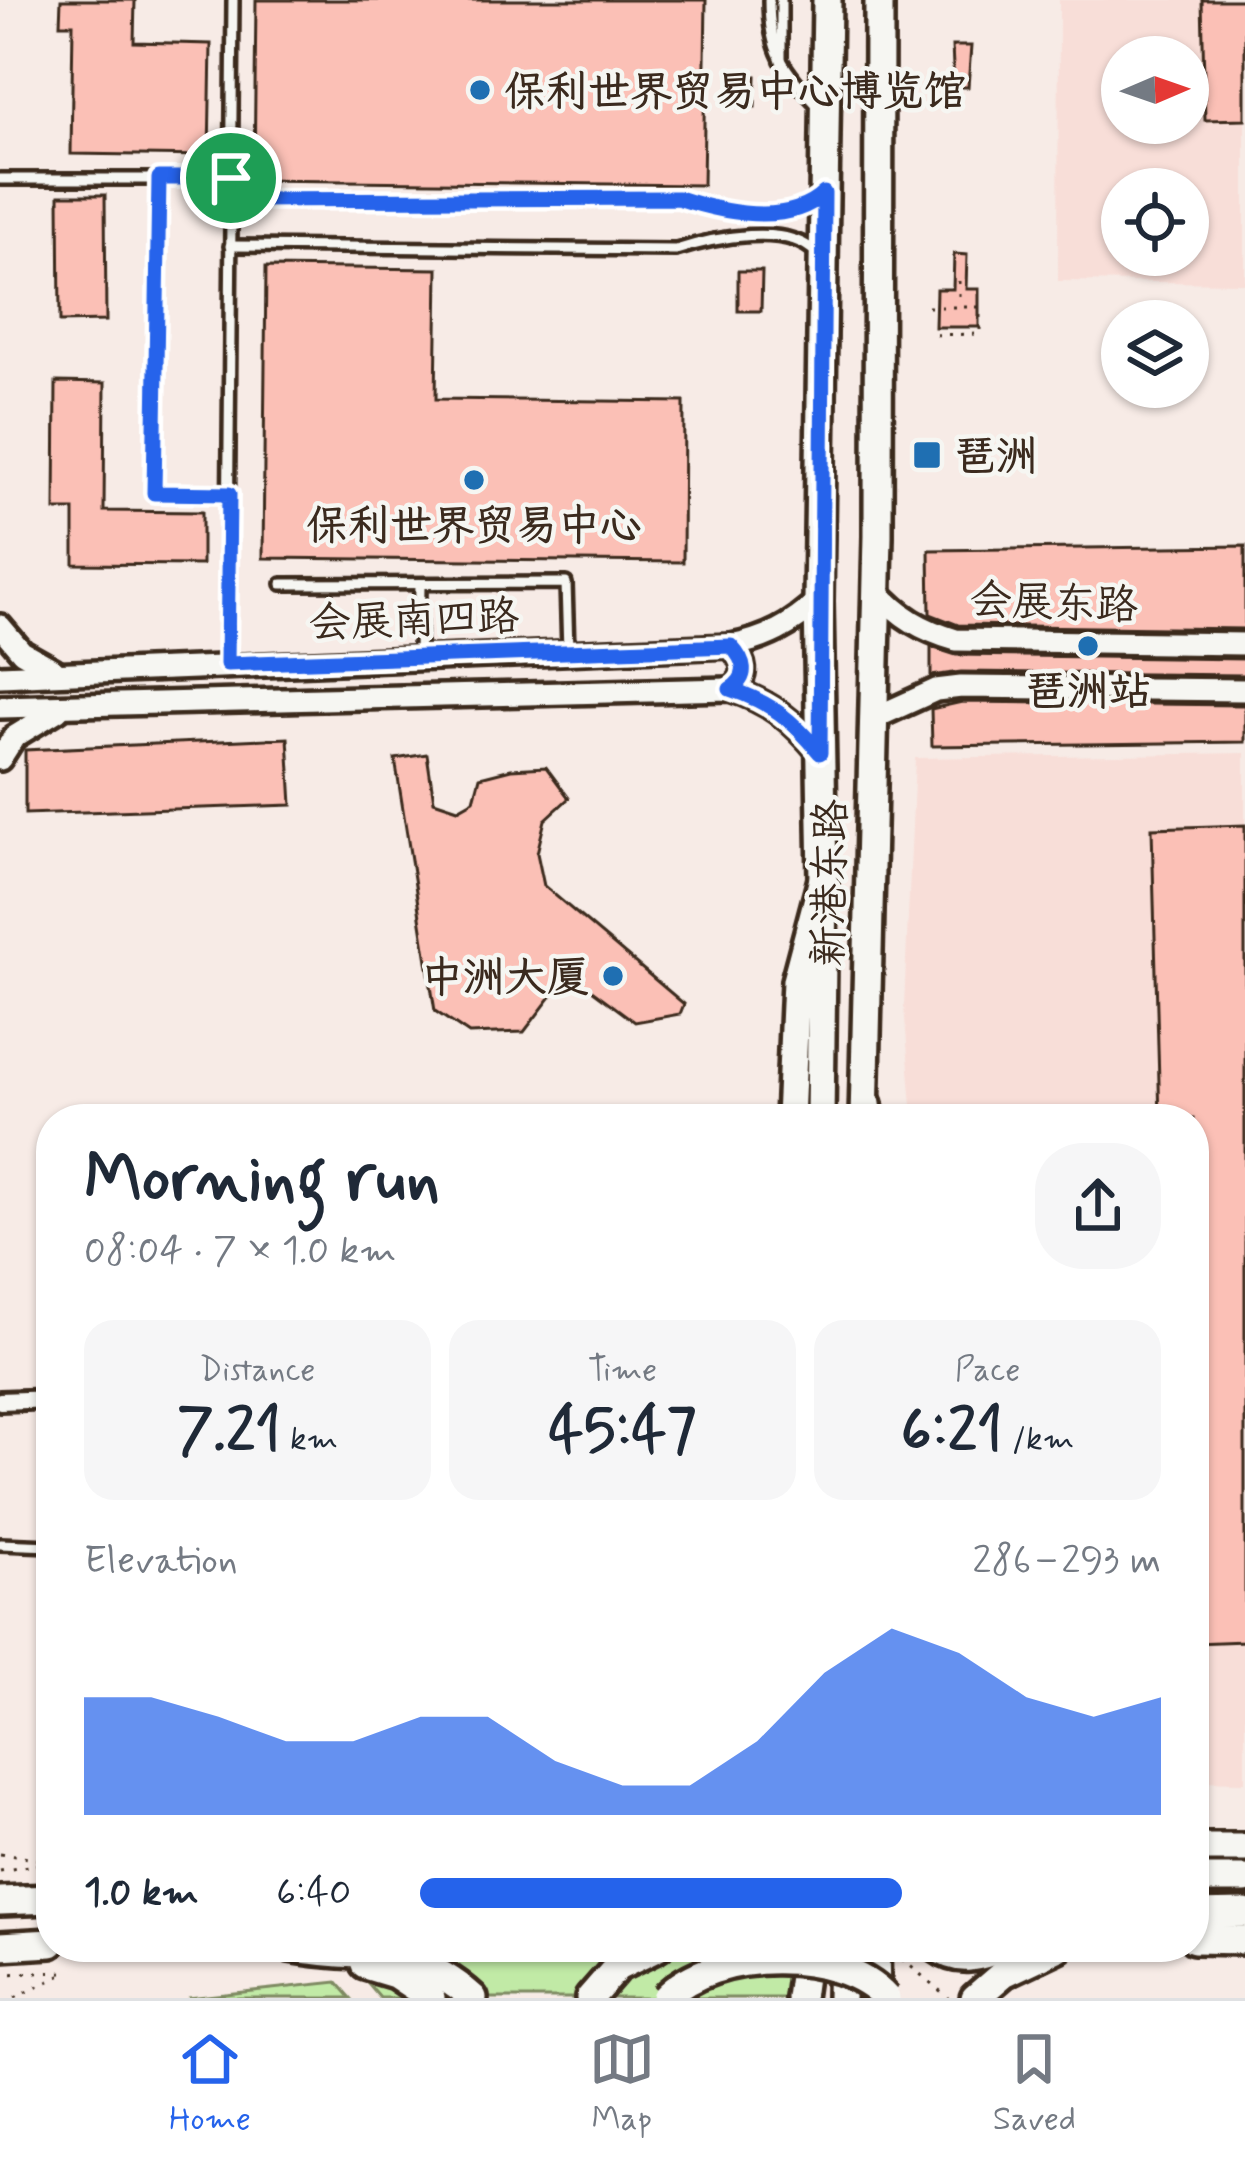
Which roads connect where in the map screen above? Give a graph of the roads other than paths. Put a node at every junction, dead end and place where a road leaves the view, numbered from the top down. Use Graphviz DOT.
graph roads {
  1 [pos="233,0"];
  2 [pos="769,0"];
  3 [pos="781,0"];
  4 [pos="827,0"];
  5 [pos="879,0"];
  6 [pos="781,63"];
  7 [pos="826,116"];
  8 [pos="159,178"];
  9 [pos="231,178"];
  10 [pos="0,179"];
  11 [pos="824,193"];
  12 [pos="231,200"];
  13 [pos="230,246"];
  14 [pos="823,260"];
  15 [pos="229,494"];
  16 [pos="282,584"];
  17 [pos="420,584"];
  18 [pos="877,591"];
  19 [pos="818,601"];
  20 [pos="0,626"];
  21 [pos="1245,644"];
  22 [pos="731,646"];
  23 [pos="568,651"];
  24 [pos="419,657"];
  25 [pos="227,664"];
  26 [pos="61,672"];
  27 [pos="0,676"];
  28 [pos="730,689"];
  29 [pos="1245,690"];
  30 [pos="0,707"];
  31 [pos="62,708"];
  32 [pos="872,718"];
  33 [pos="820,753"];
  34 [pos="0,759"];
  35 [pos="823,879"];
  36 [pos="791,1104"];
  37 [pos="820,1104"];
  38 [pos="867,1104"];
  39 [pos="36,1400"];
  40 [pos="0,1401"];
  41 [pos="0,1544"];
  42 [pos="36,1545"];
  43 [pos="1209,1847"];
  44 [pos="1245,1848"];
  45 [pos="1209,1879"];
  46 [pos="1245,1879"];
  47 [pos="36,1899"];
  48 [pos="0,1901"];
  49 [pos="1245,1913"];
  50 [pos="1209,1914"];
  51 [pos="1209,1939"];
  52 [pos="1245,1940"];
  53 [pos="36,1944"];
  54 [pos="0,1946"];
  55 [pos="340,1962"];
  56 [pos="417,1962"];
  57 [pos="627,1962"];
  58 [pos="807,1962"];
  59 [pos="811,1962"];
  60 [pos="842,1962"];
  61 [pos="875,1962"];
  62 [pos="1026,1962"];
  63 [pos="431,1998"];
  64 [pos="473,1998"];
  65 [pos="590,1998"];
  66 [pos="664,1998"];
  67 [pos="800,1998"];
  68 [pos="812,1998"];
  69 [pos="841,1998"];
  70 [pos="876,1998"];
  71 [pos="886,1998"];
  72 [pos="975,1998"];
  1 -- 9 [label="lane"];
  2 -- 6 [label="lane"];
  3 -- 6 [label="lane"];
  4 -- 7 [label="main road, 新港东路"];
  5 -- 18 [label="main road, 新港东路"];
  6 -- 7 [label="lane"];
  7 -- 11 [label="main road, 新港东路"];
  8 -- 9 [label="lane"];
  8 -- 10 [label="lane"];
  8 -- 15 [label="lane"];
  9 -- 12 [label="lane"];
  11 -- 12 [label="lane"];
  11 -- 14 [label="main road, 新港东路"];
  12 -- 13 [label="lane"];
  13 -- 14 [label="lane"];
  13 -- 15 [label="lane"];
  14 -- 19 [label="main road, 新港东路"];
  15 -- 25 [label="lane"];
  16 -- 17 [label="lane"];
  17 -- 23 [label="lane"];
  17 -- 24 [label="lane"];
  18 -- 21 [label="street, 会展东路"];
  18 -- 32 [label="main road, 新港东路"];
  19 -- 22 [label="street, 会展南四路"];
  19 -- 33 [label="main road, 新港东路"];
  20 -- 26 [label="street"];
  22 -- 23 [label="street, 会展南四路"];
  22 -- 28 [label="street"];
  23 -- 24 [label="street, 会展南四路"];
  24 -- 25 [label="street, 会展南四路"];
  25 -- 26 [label="street, 会展南四路"];
  26 -- 27 [label="street, 会展南四路"];
  28 -- 31 [label="street, 会展南四路"];
  28 -- 33 [label="street, 会展南四路"];
  29 -- 32 [label="street"];
  30 -- 31 [label="street, 会展南四路"];
  31 -- 34 [label="street"];
  32 -- 38 [label="main road, 新港东路"];
  33 -- 35 [label="main road, 新港东路"];
  35 -- 36 [label="main road"];
  35 -- 37 [label="main road, 新港东路"];
  39 -- 40 [label="street"];
  41 -- 42 [label="lane"];
  43 -- 44 [label="main road"];
  45 -- 46 [label="main road"];
  47 -- 48 [label="main road"];
  49 -- 50 [label="main road"];
  51 -- 52 [label="main road"];
  53 -- 54 [label="main road"];
  55 -- 63 [label="main road"];
  56 -- 64 [label="main road"];
  57 -- 65 [label="main road"];
  58 -- 67 [label="main road"];
  59 -- 68 [label="main road"];
  60 -- 69 [label="main road"];
  61 -- 70 [label="main road"];
  62 -- 72 [label="main road"];
  66 -- 71 [label="main road, bridge"];
}
